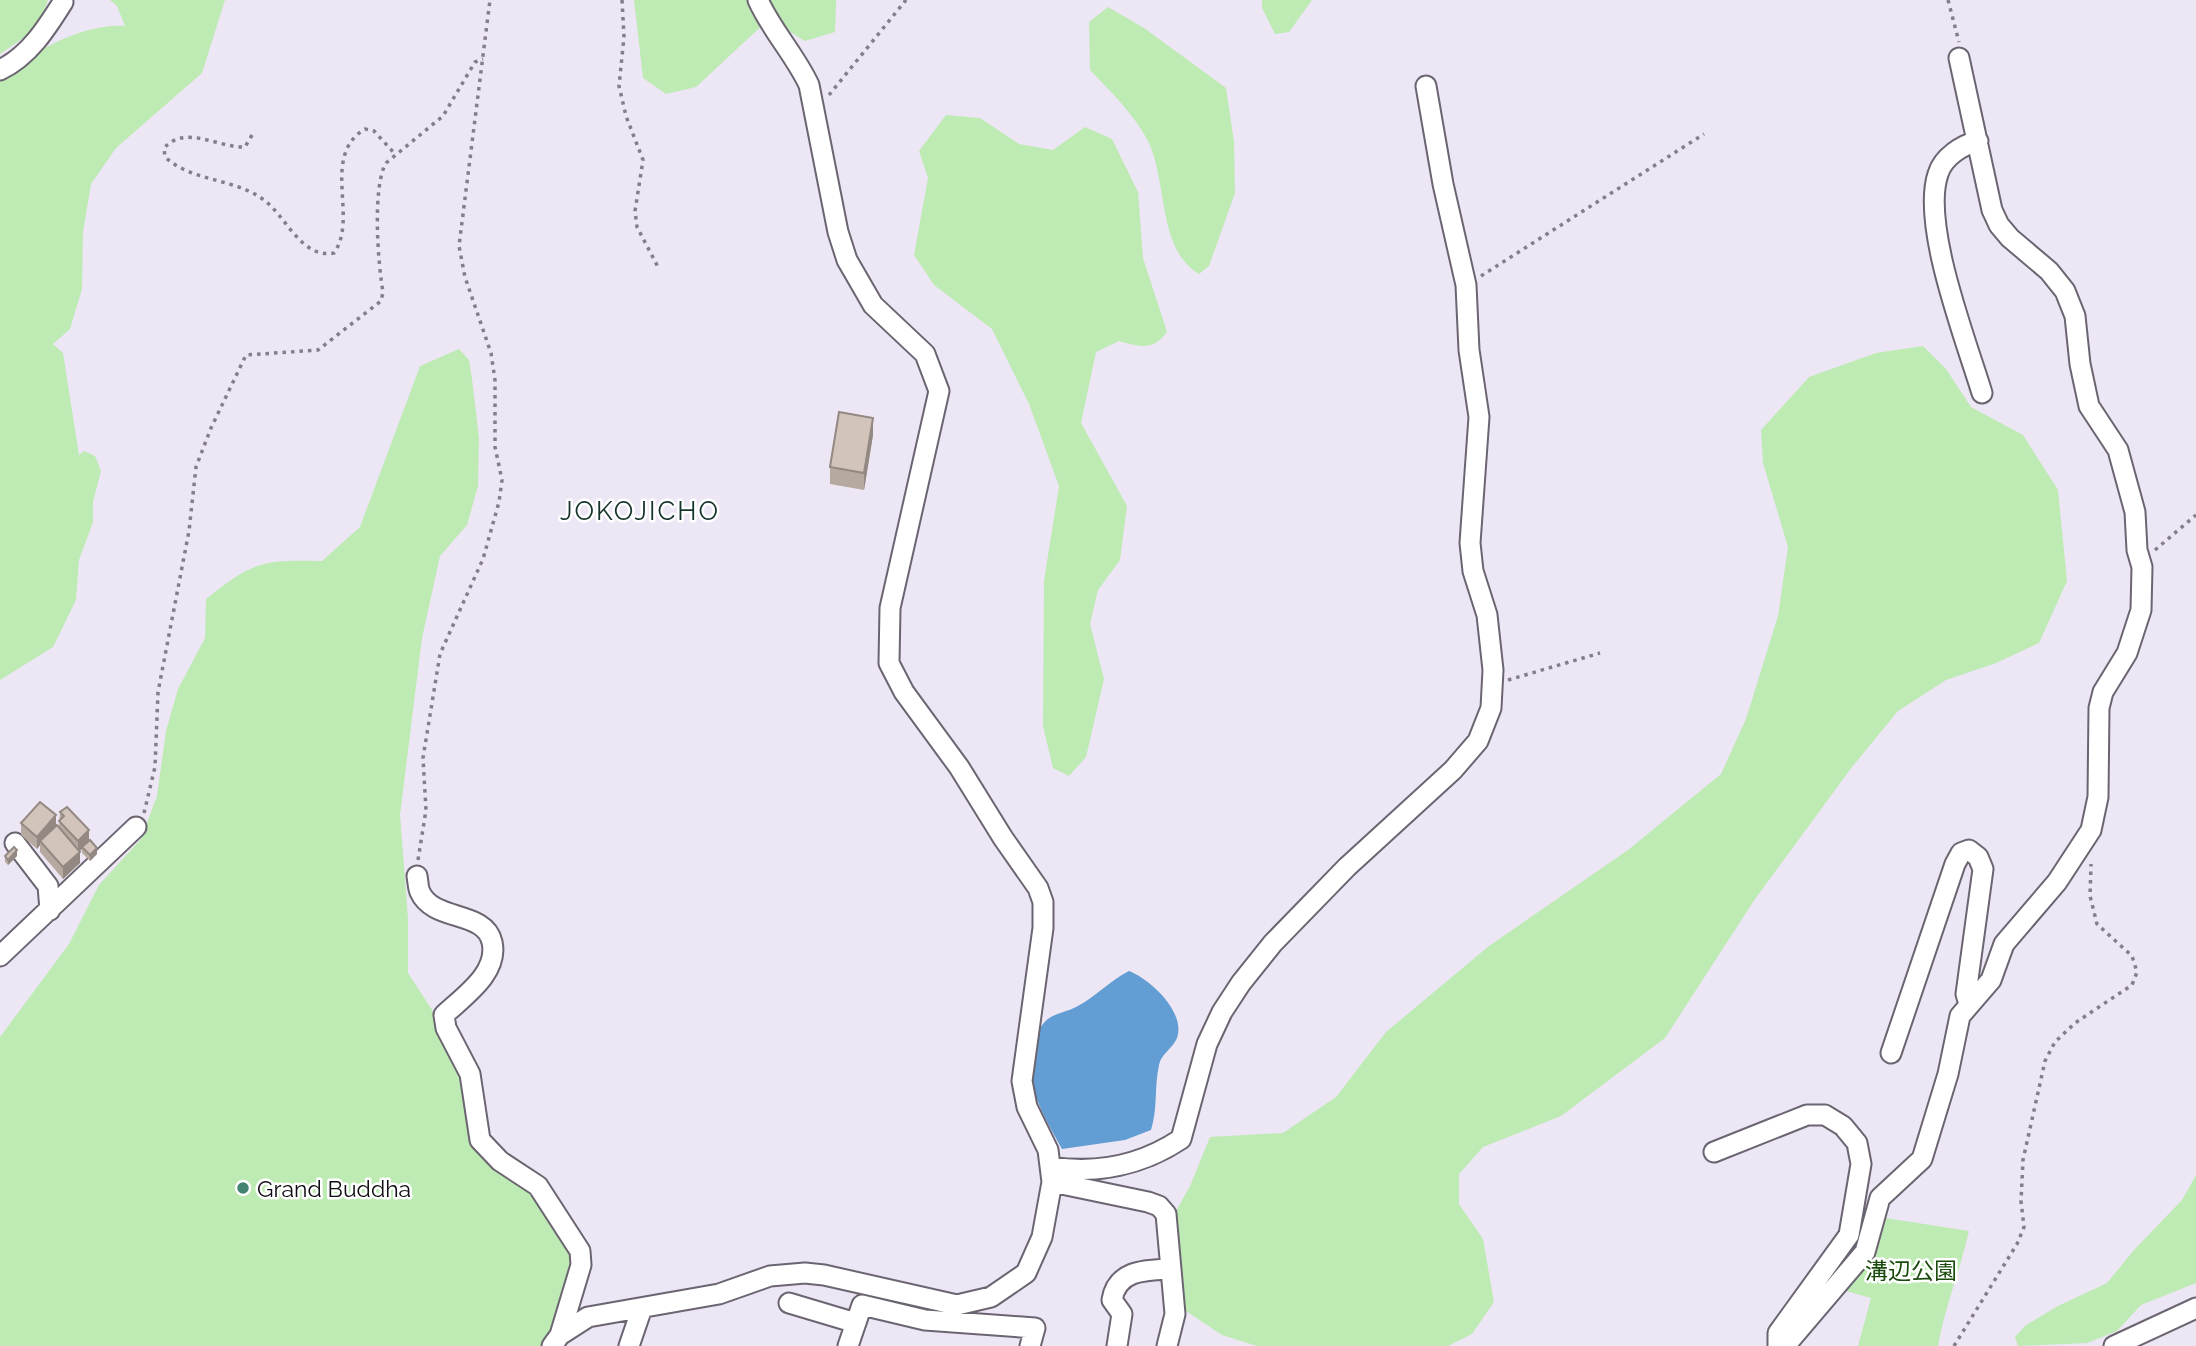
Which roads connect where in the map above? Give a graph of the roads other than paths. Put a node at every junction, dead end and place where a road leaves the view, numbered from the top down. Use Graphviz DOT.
graph roads {
  1 [pos="758,0"];
  2 [pos="63,2"];
  3 [pos="1959,58"];
  4 [pos="0,70"];
  5 [pos="1426,86"];
  6 [pos="1978,141"];
  7 [pos="1982,393"];
  8 [pos="136,827"];
  9 [pos="15,843"];
  10 [pos="417,876"];
  11 [pos="50,910"];
  12 [pos="0,956"];
  13 [pos="1969,1004"];
  14 [pos="1891,1053"];
  15 [pos="1714,1152"];
  16 [pos="1051,1174"];
  17 [pos="1171,1269"];
  18 [pos="789,1303"];
  19 [pos="642,1308"];
  20 [pos="2196,1308"];
  21 [pos="856,1323"];
  22 [pos="556,1340"];
  23 [pos="629,1346"];
  24 [pos="848,1346"];
  25 [pos="1030,1346"];
  26 [pos="1117,1346"];
  27 [pos="1167,1346"];
  28 [pos="1778,1346"];
  29 [pos="1785,1346"];
  30 [pos="2114,1346"];
  1 -- 16 [label="street"];
  2 -- 4 [label="street"];
  3 -- 6 [label="street"];
  5 -- 16 [label="street"];
  6 -- 7 [label="street"];
  6 -- 13 [label="street"];
  8 -- 11 [label="street"];
  9 -- 11 [label="street"];
  10 -- 22 [label="street"];
  11 -- 12 [label="street"];
  13 -- 14 [label="street"];
  13 -- 29 [label="street"];
  15 -- 28 [label="street"];
  16 -- 17 [label="street"];
  16 -- 19 [label="street"];
  17 -- 26 [label="street"];
  17 -- 27 [label="street"];
  18 -- 21 [label="street"];
  19 -- 22 [label="street"];
  19 -- 23 [label="street"];
  20 -- 30 [label="street"];
  21 -- 24 [label="street"];
  21 -- 25 [label="street"];
}
